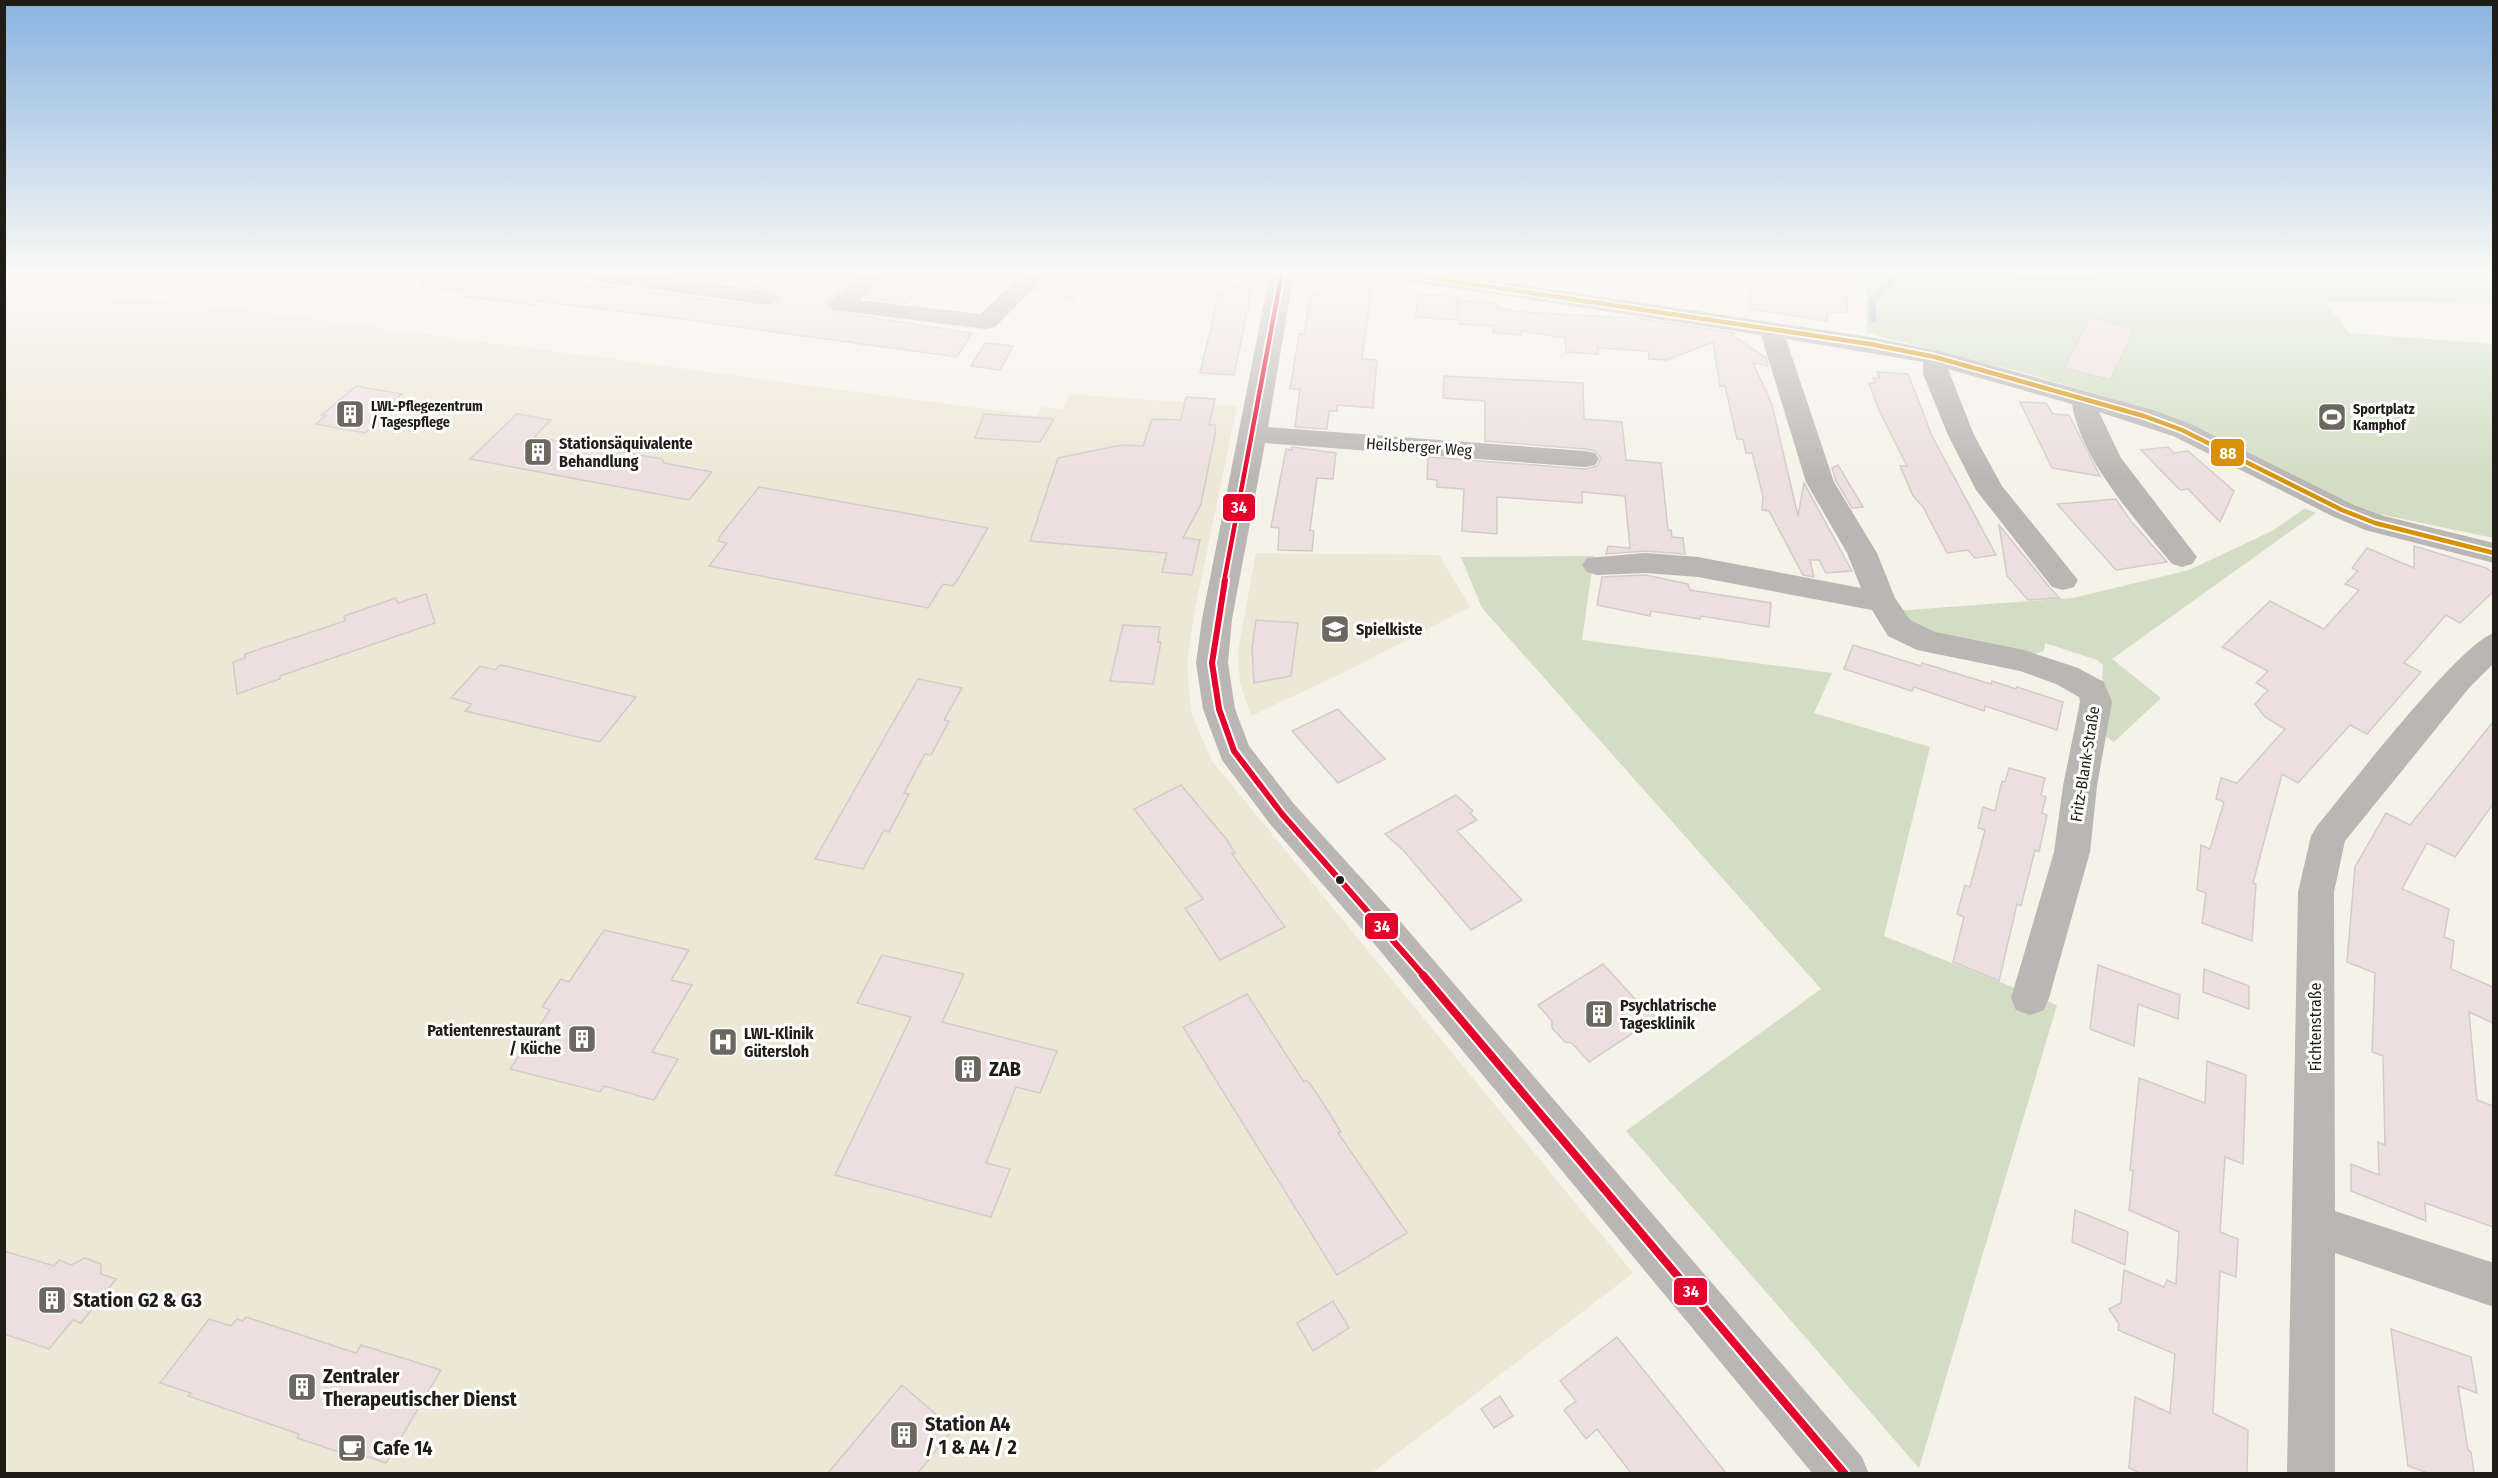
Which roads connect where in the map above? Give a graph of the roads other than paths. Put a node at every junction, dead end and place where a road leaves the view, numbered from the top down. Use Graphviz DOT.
graph roads {
  1 [pos="1270,341"];
  2 [pos="1775,341"];
  3 [pos="1850,341"];
  4 [pos="1935,357"];
  5 [pos="2084,398"];
  6 [pos="1254,434"];
  7 [pos="1585,459"];
  8 [pos="2493,553"];
  9 [pos="2182,557"];
  10 [pos="1597,565"];
  11 [pos="2063,580"];
  12 [pos="1881,600"];
  13 [pos="2493,644"];
  14 [pos="2030,998"];
  15 [pos="2314,1225"];
  16 [pos="2493,1285"];
  17 [pos="1845,1473"];
  18 [pos="2311,1473"];
  1 -- 6 [label="street"];
  2 -- 12 [label="street, Fritz-Blank-Straße"];
  3 -- 4 [label="street"];
  4 -- 5 [label="street"];
  4 -- 11 [label="street"];
  5 -- 8 [label="street"];
  5 -- 9 [label="street"];
  6 -- 7 [label="street, Heilsberger Weg"];
  6 -- 17 [label="street"];
  10 -- 12 [label="street"];
  12 -- 14 [label="street, Fritz-Blank-Straße"];
  13 -- 15 [label="street, Fichtenstraße"];
  15 -- 16 [label="street"];
  15 -- 18 [label="street, Fichtenstraße"];
}
